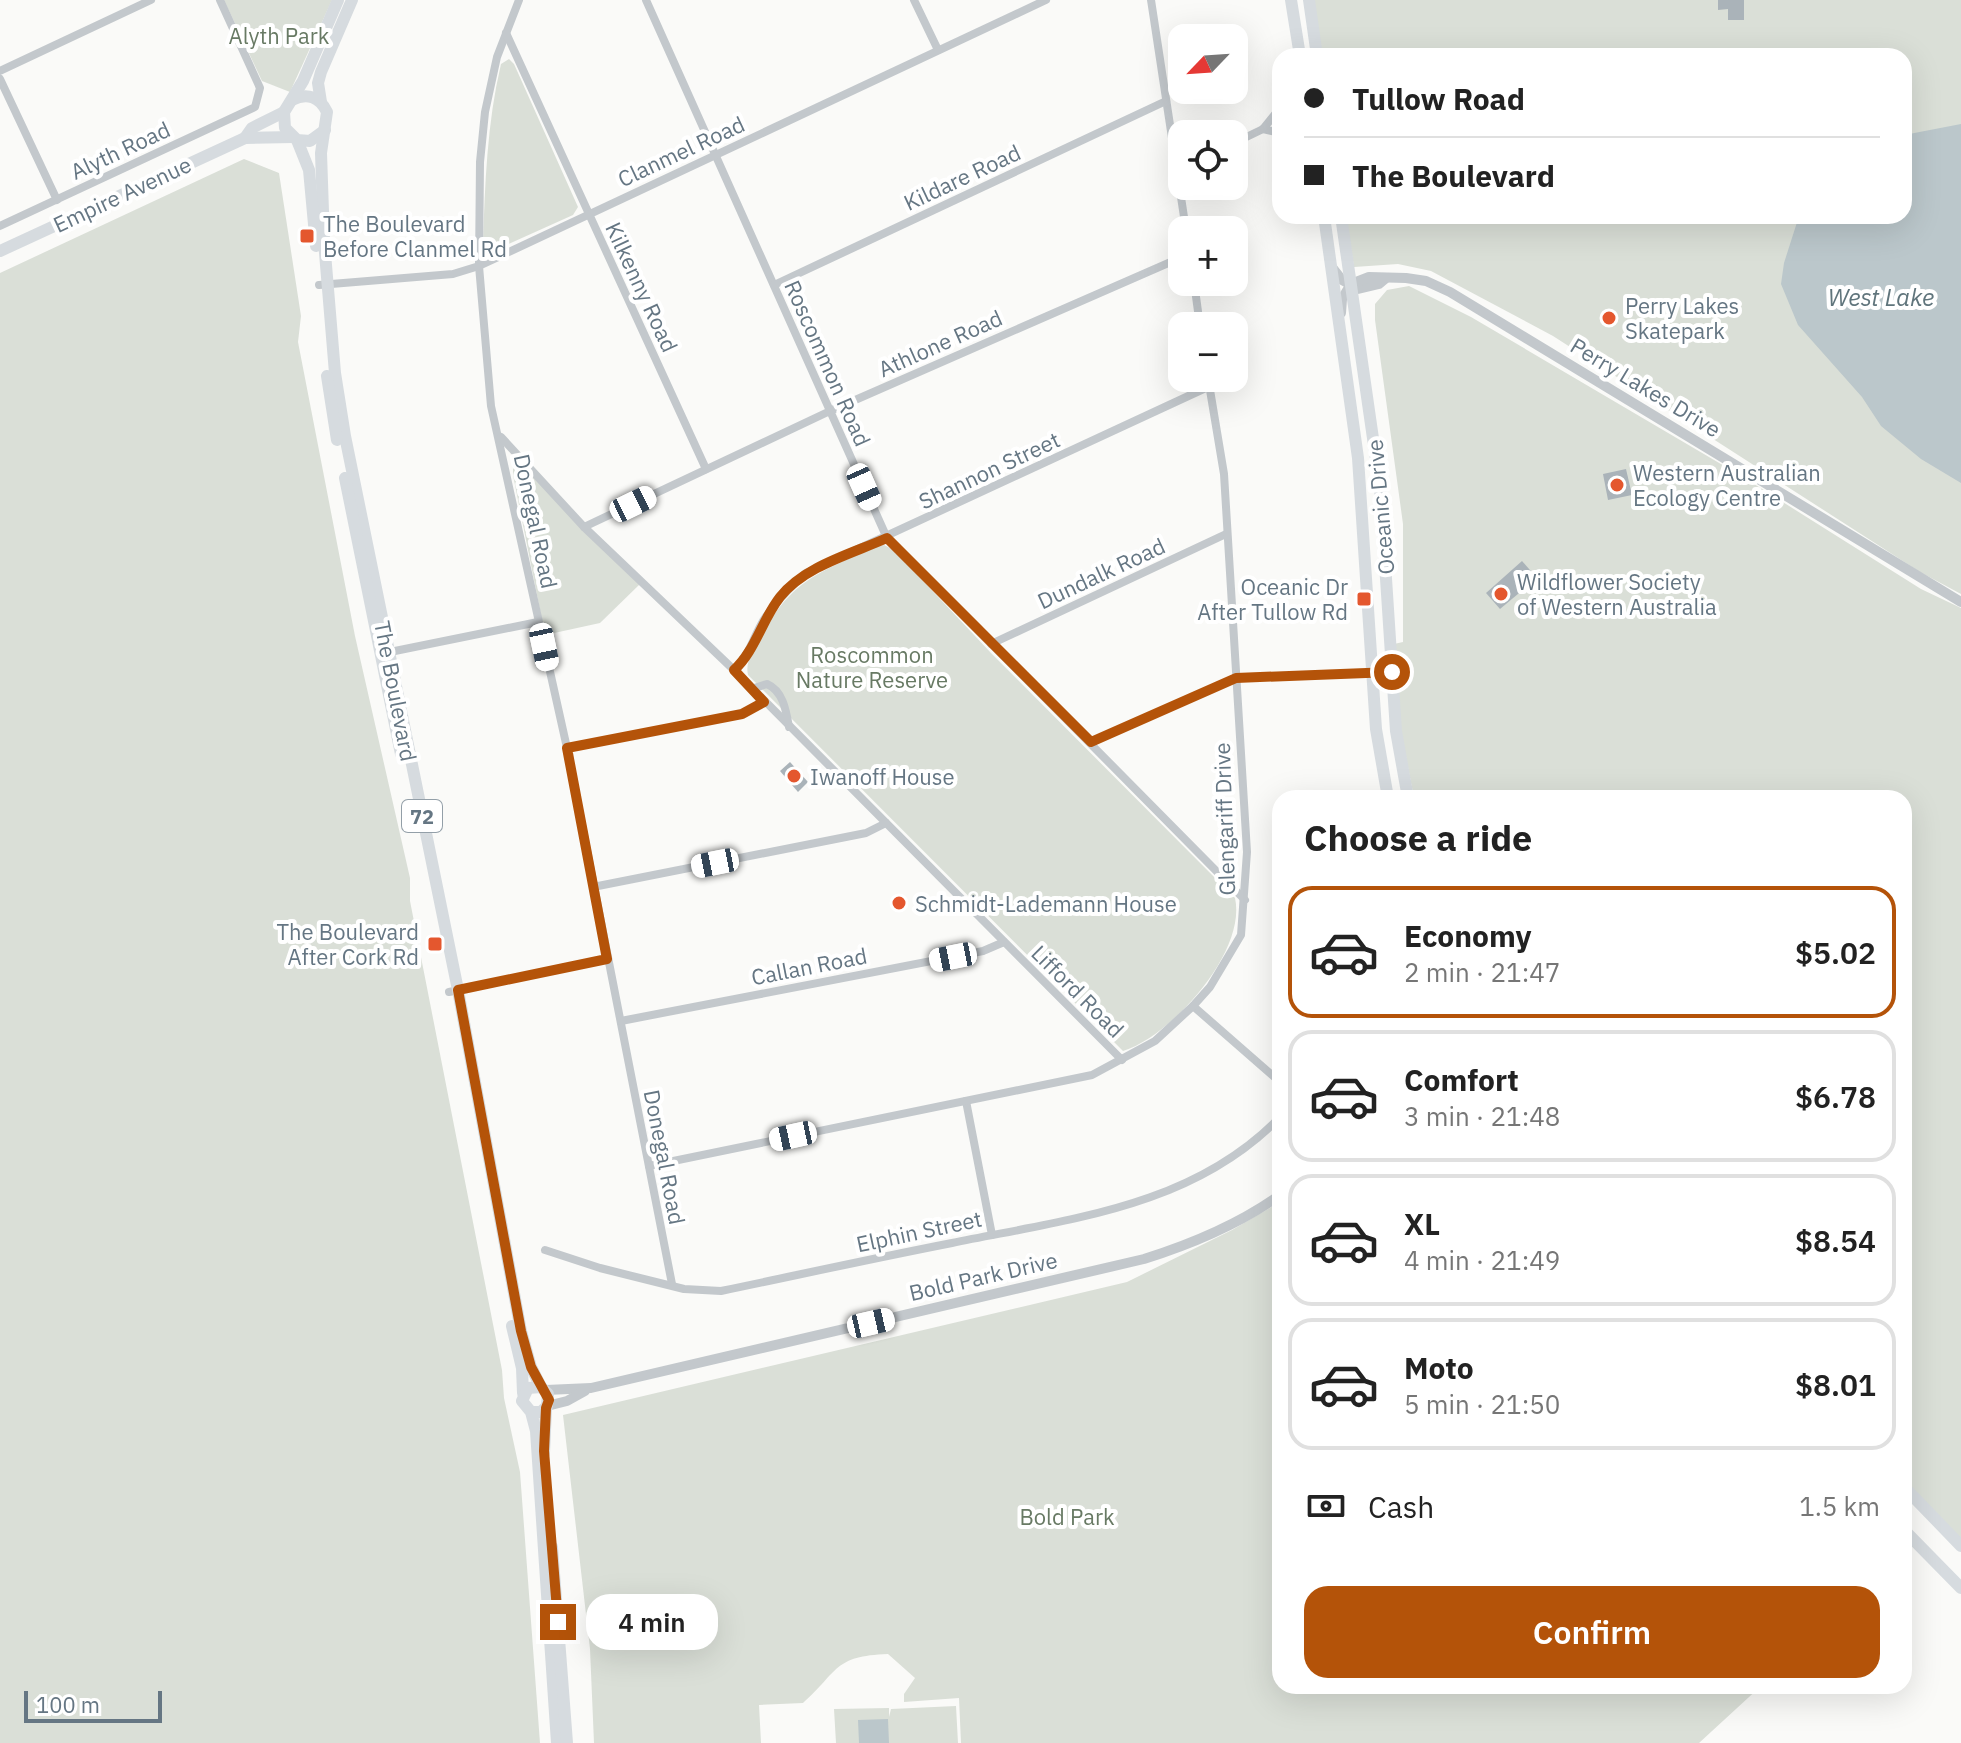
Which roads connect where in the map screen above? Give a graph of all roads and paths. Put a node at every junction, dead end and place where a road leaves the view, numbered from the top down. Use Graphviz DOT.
graph roads {
  1 [pos="151,0"];
  2 [pos="220,0"];
  3 [pos="338,0"];
  4 [pos="352,0"];
  5 [pos="519,0"];
  6 [pos="646,0"];
  7 [pos="914,0"];
  8 [pos="1046,0"];
  9 [pos="1151,0"];
  10 [pos="1291,0"];
  11 [pos="1309,0"];
  12 [pos="505,33"];
  13 [pos="1299,48"];
  14 [pos="1316,48"];
  15 [pos="938,50"];
  16 [pos="0,71"];
  17 [pos="0,79"];
  18 [pos="292,100"];
  19 [pos="1166,101"];
  20 [pos="321,102"];
  21 [pos="284,112"];
  22 [pos="1272,118"];
  23 [pos="1170,120"];
  24 [pos="1263,129"];
  25 [pos="325,130"];
  26 [pos="1272,131"];
  27 [pos="1248,136"];
  28 [pos="245,138"];
  29 [pos="295,139"];
  30 [pos="714,156"];
  31 [pos="57,200"];
  32 [pos="589,214"];
  33 [pos="1325,224"];
  34 [pos="1342,224"];
  35 [pos="0,226"];
  36 [pos="0,251"];
  37 [pos="1168,263"];
  38 [pos="479,266"];
  39 [pos="1331,266"];
  40 [pos="323,284"];
  41 [pos="1351,284"];
  42 [pos="774,285"];
  43 [pos="1341,331"];
  44 [pos="1188,392"];
  45 [pos="1211,392"];
  46 [pos="830,411"];
  47 [pos="500,437"];
  48 [pos="706,469"];
  49 [pos="584,527"];
  50 [pos="1226,534"];
  51 [pos="887,538"];
  52 [pos="1961,602"];
  53 [pos="538,622"];
  54 [pos="991,644"];
  55 [pos="384,653"];
  56 [pos="734,670"];
  57 [pos="1392,672"];
  58 [pos="1372,673"];
  59 [pos="1236,678"];
  60 [pos="751,689"];
  61 [pos="764,702"];
  62 [pos="789,727"];
  63 [pos="1091,742"];
  64 [pos="567,748"];
  65 [pos="1387,790"];
  66 [pos="1407,790"];
  67 [pos="886,823"];
  68 [pos="593,887"];
  69 [pos="1245,900"];
  70 [pos="1004,942"];
  71 [pos="607,959"];
  72 [pos="454,991"];
  73 [pos="1193,1006"];
  74 [pos="621,1021"];
  75 [pos="1122,1060"];
  76 [pos="1272,1075"];
  77 [pos="966,1101"];
  78 [pos="1272,1125"];
  79 [pos="649,1166"];
  80 [pos="1272,1200"];
  81 [pos="992,1235"];
  82 [pos="545,1250"];
  83 [pos="672,1284"];
  84 [pos="544,1388"];
  85 [pos="591,1388"];
  86 [pos="523,1393"];
  87 [pos="546,1407"];
  88 [pos="531,1412"];
  89 [pos="1912,1495"];
  90 [pos="1912,1538"];
  91 [pos="1961,1546"];
  92 [pos="1961,1588"];
  93 [pos="557,1743"];
  94 [pos="567,1743"];
  1 -- 16 [label="street"];
  2 -- 31 [label="street, Alyth Road"];
  3 -- 18 [label="main road"];
  4 -- 20 [label="main road, 72"];
  5 -- 12 [label="street, Donegal Road"];
  6 -- 30 [label="street, Roscommon Road"];
  7 -- 15 [label="street"];
  8 -- 15 [label="street, Clanmel Road"];
  9 -- 19 [label="street"];
  10 -- 13 [label="main road"];
  11 -- 14 [label="main road"];
  12 -- 32 [label="street, Kilkenny Road"];
  12 -- 38 [label="street, Donegal Road"];
  15 -- 30 [label="street, Clanmel Road"];
  17 -- 31 [label="street"];
  18 -- 20 [label="main road"];
  18 -- 21 [label="main road"];
  19 -- 23 [label="street"];
  19 -- 42 [label="street, Kildare Road"];
  20 -- 25 [label="main road, 72"];
  21 -- 28 [label="main road, Empire Avenue"];
  21 -- 29 [label="main road, 72"];
  22 -- 24 [label="street"];
  24 -- 26 [label="street"];
  24 -- 27 [label="street"];
  25 -- 29 [label="main road"];
  25 -- 40 [label="main road, The Boulevard / 72"];
  28 -- 29 [label="main road, Empire Avenue"];
  28 -- 36 [label="main road, Empire Avenue"];
  29 -- 40 [label="main road, The Boulevard / 72"];
  30 -- 32 [label="street, Clanmel Road"];
  30 -- 42 [label="street, Roscommon Road"];
  31 -- 35 [label="street, Alyth Road"];
  32 -- 38 [label="street, Clanmel Road"];
  32 -- 48 [label="street, Kilkenny Road"];
  33 -- 39 [label="main road, Oceanic Drive"];
  34 -- 41 [label="main road, Oceanic Drive"];
  37 -- 46 [label="street, Athlone Road"];
  38 -- 40 [label="street, Clanmel Road"];
  38 -- 47 [label="street, Donegal Road"];
  39 -- 41 [label="street"];
  39 -- 43 [label="main road, Oceanic Drive"];
  40 -- 55 [label="main road, The Boulevard / 72"];
  41 -- 43 [label="street"];
  41 -- 52 [label="street, Perry Lakes Drive"];
  41 -- 57 [label="main road, Oceanic Drive"];
  42 -- 46 [label="street, Roscommon Road"];
  43 -- 58 [label="main road, Oceanic Drive"];
  44 -- 51 [label="street, Shannon Street"];
  45 -- 50 [label="street, Glengariff Drive"];
  46 -- 48 [label="street, Athlone Road"];
  46 -- 51 [label="street, Roscommon Road"];
  47 -- 49 [label="street, Lifford Road"];
  47 -- 53 [label="street, Donegal Road"];
  48 -- 49 [label="street, Athlone Road"];
  49 -- 56 [label="street, Lifford Road"];
  50 -- 54 [label="street, Dundalk Road"];
  50 -- 59 [label="street, Glengariff Drive"];
  51 -- 54 [label="street, Roscommon Road"];
  51 -- 56 [label="street, Shannon Street"];
  53 -- 55 [label="street"];
  53 -- 64 [label="street, Donegal Road"];
  54 -- 63 [label="street, Roscommon Road"];
  55 -- 72 [label="main road, The Boulevard / 72"];
  56 -- 60 [label="street, Lifford Road"];
  57 -- 58 [label="street"];
  57 -- 66 [label="main road, Oceanic Drive"];
  58 -- 59 [label="street"];
  58 -- 65 [label="main road, Oceanic Drive"];
  59 -- 63 [label="street"];
  59 -- 69 [label="street, Glengariff Drive"];
  60 -- 61 [label="street, Lifford Road"];
  60 -- 62 [label="street"];
  61 -- 62 [label="street, Lifford Road"];
  61 -- 64 [label="street"];
  62 -- 67 [label="street, Lifford Road"];
  63 -- 69 [label="street, Roscommon Road"];
  64 -- 68 [label="street, Donegal Road"];
  67 -- 68 [label="street"];
  67 -- 70 [label="street, Lifford Road"];
  68 -- 71 [label="street, Donegal Road"];
  69 -- 73 [label="street, Glengariff Drive"];
  70 -- 74 [label="street, Callan Road"];
  70 -- 75 [label="street, Lifford Road"];
  71 -- 72 [label="street"];
  71 -- 74 [label="street, Donegal Road"];
  72 -- 84 [label="main road, The Boulevard / 72"];
  72 -- 86 [label="main road, The Boulevard / 72"];
  73 -- 75 [label="street, Glengariff Drive"];
  73 -- 76 [label="street"];
  74 -- 79 [label="street, Donegal Road"];
  75 -- 77 [label="street, Glengariff Drive"];
  77 -- 79 [label="street, Glengariff Drive"];
  77 -- 81 [label="street"];
  78 -- 81 [label="street, Elphin Street"];
  79 -- 83 [label="street, Donegal Road"];
  80 -- 85 [label="street, Bold Park Drive"];
  81 -- 83 [label="street, Elphin Street"];
  82 -- 83 [label="street, Elphin Street"];
  84 -- 85 [label="street, Bold Park Drive"];
  84 -- 86 [label="main road"];
  84 -- 87 [label="main road, The Boulevard / 72"];
  85 -- 87 [label="street, Bold Park Drive"];
  86 -- 88 [label="main road, The Boulevard / 72"];
  87 -- 88 [label="main road"];
  87 -- 94 [label="main road, The Boulevard / 72"];
  88 -- 93 [label="main road, The Boulevard / 72"];
  89 -- 91 [label="main road"];
  90 -- 92 [label="main road"];
}
